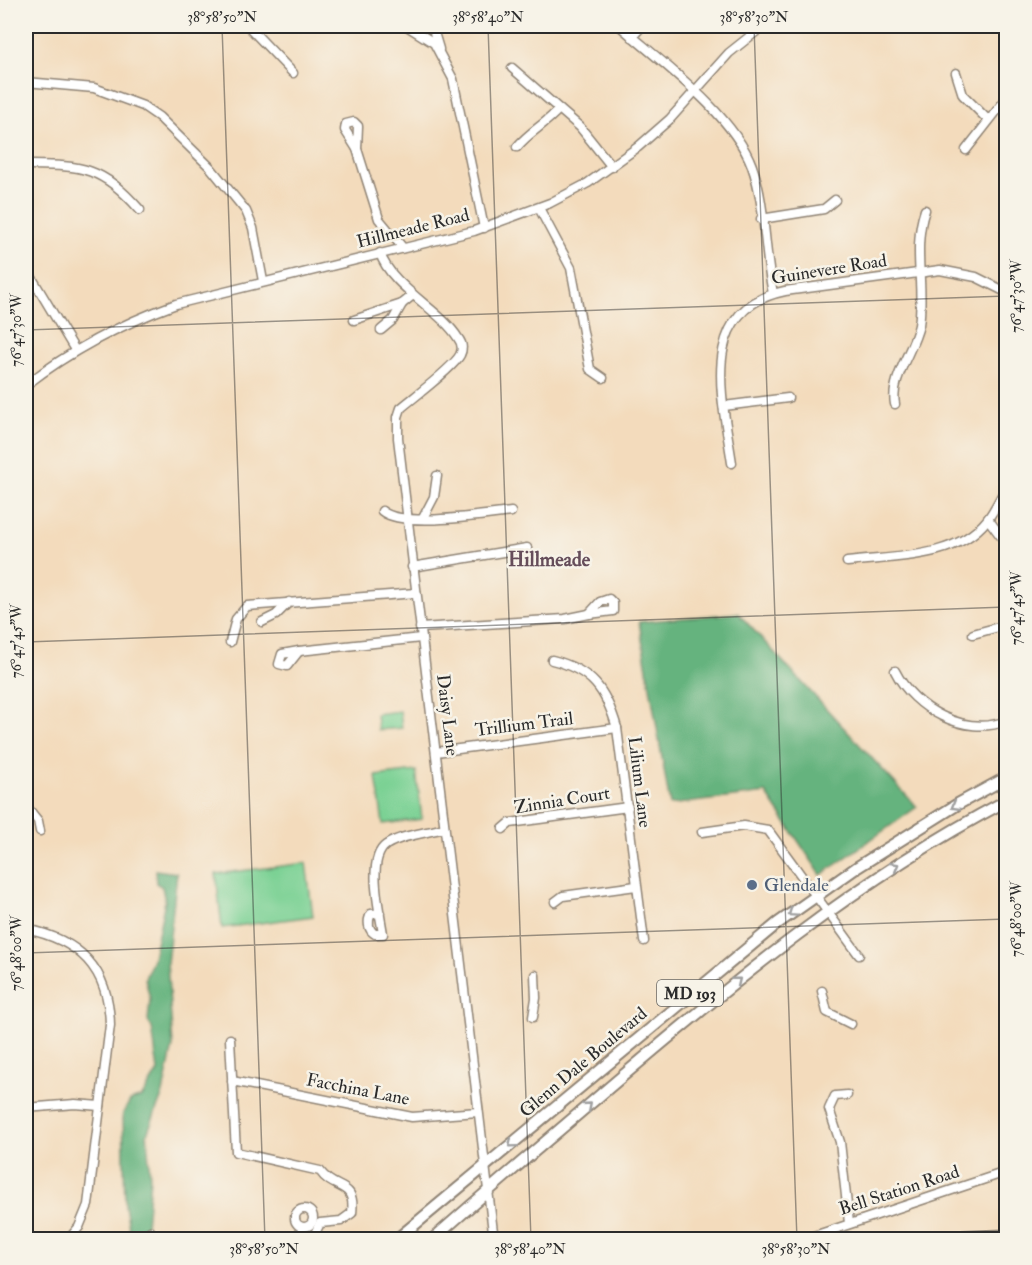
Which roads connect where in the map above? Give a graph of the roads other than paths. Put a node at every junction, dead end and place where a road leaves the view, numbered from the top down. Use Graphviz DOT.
graph roads {
  1 [pos="248,26"];
  2 [pos="407,26"];
  3 [pos="432,26"];
  4 [pos="620,26"];
  5 [pos="642,26"];
  6 [pos="763,26"];
  7 [pos="632,37"];
  8 [pos="439,49"];
  9 [pos="512,68"];
  10 [pos="293,73"];
  11 [pos="956,73"];
  12 [pos="26,82"];
  13 [pos="695,92"];
  14 [pos="1006,99"];
  15 [pos="559,109"];
  16 [pos="988,120"];
  17 [pos="517,147"];
  18 [pos="357,149"];
  19 [pos="966,150"];
  20 [pos="26,165"];
  21 [pos="612,166"];
  22 [pos="835,200"];
  23 [pos="539,208"];
  24 [pos="140,210"];
  25 [pos="925,210"];
  26 [pos="761,219"];
  27 [pos="484,228"];
  28 [pos="403,248"];
  29 [pos="380,253"];
  30 [pos="26,268"];
  31 [pos="920,272"];
  32 [pos="263,281"];
  33 [pos="1006,292"];
  34 [pos="773,293"];
  35 [pos="413,295"];
  36 [pos="402,304"];
  37 [pos="354,320"];
  38 [pos="381,330"];
  39 [pos="75,350"];
  40 [pos="603,378"];
  41 [pos="26,385"];
  42 [pos="788,398"];
  43 [pos="895,404"];
  44 [pos="724,406"];
  45 [pos="732,463"];
  46 [pos="437,476"];
  47 [pos="1006,488"];
  48 [pos="382,511"];
  49 [pos="511,512"];
  50 [pos="407,518"];
  51 [pos="423,518"];
  52 [pos="987,519"];
  53 [pos="1006,543"];
  54 [pos="527,548"];
  55 [pos="847,562"];
  56 [pos="412,567"];
  57 [pos="416,593"];
  58 [pos="289,602"];
  59 [pos="270,605"];
  60 [pos="589,614"];
  61 [pos="276,615"];
  62 [pos="262,622"];
  63 [pos="1006,625"];
  64 [pos="420,628"];
  65 [pos="973,634"];
  66 [pos="421,638"];
  67 [pos="230,642"];
  68 [pos="299,651"];
  69 [pos="552,660"];
  70 [pos="895,671"];
  71 [pos="1006,721"];
  72 [pos="617,728"];
  73 [pos="436,752"];
  74 [pos="1006,778"];
  75 [pos="1006,801"];
  76 [pos="26,806"];
  77 [pos="628,807"];
  78 [pos="444,828"];
  79 [pos="503,829"];
  80 [pos="40,831"];
  81 [pos="702,832"];
  82 [pos="636,886"];
  83 [pos="815,897"];
  84 [pos="555,902"];
  85 [pos="828,911"];
  86 [pos="380,913"];
  87 [pos="26,929"];
  88 [pos="644,941"];
  89 [pos="859,955"];
  90 [pos="536,975"];
  91 [pos="822,992"];
  92 [pos="533,1017"];
  93 [pos="851,1024"];
  94 [pos="230,1039"];
  95 [pos="232,1081"];
  96 [pos="847,1095"];
  97 [pos="100,1106"];
  98 [pos="26,1108"];
  99 [pos="478,1112"];
  100 [pos="484,1168"];
  101 [pos="1006,1172"];
  102 [pos="488,1189"];
  103 [pos="849,1223"];
  104 [pos="68,1239"];
  105 [pos="312,1239"];
  106 [pos="396,1239"];
  107 [pos="432,1239"];
  108 [pos="494,1239"];
  109 [pos="802,1239"];
  1 -- 10 [label="street"];
  2 -- 8 [label="street"];
  3 -- 8 [label="street"];
  4 -- 7 [label="street"];
  5 -- 7 [label="street"];
  6 -- 13 [label="street, Hillmeade Road"];
  7 -- 13 [label="street"];
  8 -- 27 [label="street"];
  9 -- 15 [label="street"];
  11 -- 16 [label="street"];
  12 -- 32 [label="street"];
  13 -- 21 [label="street, Hillmeade Road"];
  13 -- 26 [label="street"];
  14 -- 16 [label="street"];
  15 -- 17 [label="street"];
  15 -- 21 [label="street"];
  16 -- 19 [label="street"];
  18 -- 28 [label="street"];
  20 -- 24 [label="street"];
  21 -- 23 [label="street, Hillmeade Road"];
  22 -- 26 [label="street"];
  23 -- 27 [label="street, Hillmeade Road"];
  23 -- 40 [label="street"];
  25 -- 31 [label="street"];
  26 -- 34 [label="street"];
  27 -- 28 [label="street, Hillmeade Road"];
  28 -- 29 [label="street, Hillmeade Road"];
  29 -- 32 [label="street, Hillmeade Road"];
  29 -- 35 [label="street, Daisy Lane"];
  30 -- 39 [label="street"];
  31 -- 33 [label="street, Guinevere Road"];
  31 -- 34 [label="street, Guinevere Road"];
  31 -- 43 [label="street"];
  32 -- 39 [label="street, Hillmeade Road"];
  34 -- 44 [label="street, Guinevere Road"];
  35 -- 36 [label="street"];
  35 -- 50 [label="street, Daisy Lane"];
  36 -- 37 [label="street"];
  36 -- 38 [label="street"];
  39 -- 41 [label="street, Hillmeade Road"];
  42 -- 44 [label="street"];
  44 -- 45 [label="street, Guinevere Road"];
  46 -- 51 [label="street"];
  47 -- 52 [label="street"];
  48 -- 50 [label="street"];
  49 -- 51 [label="street"];
  50 -- 51 [label="street"];
  50 -- 56 [label="street, Daisy Lane"];
  52 -- 53 [label="street"];
  52 -- 55 [label="street"];
  54 -- 56 [label="street"];
  56 -- 57 [label="street, Daisy Lane"];
  57 -- 58 [label="street"];
  57 -- 64 [label="street, Daisy Lane"];
  58 -- 59 [label="street"];
  58 -- 61 [label="street"];
  59 -- 61 [label="street"];
  59 -- 67 [label="street"];
  60 -- 64 [label="street"];
  61 -- 62 [label="street"];
  63 -- 65 [label="street"];
  64 -- 66 [label="street, Daisy Lane"];
  66 -- 68 [label="street"];
  66 -- 73 [label="street, Daisy Lane"];
  69 -- 72 [label="street, Lilium Lane"];
  70 -- 71 [label="street"];
  72 -- 73 [label="street, Trillium Trail"];
  72 -- 77 [label="street, Lilium Lane"];
  73 -- 78 [label="street, Daisy Lane"];
  74 -- 83 [label="main road, Glenn Dale Boulevard / MD 193, one-way"];
  85 -- 75 [label="main road, Glenn Dale Boulevard / MD 193, one-way"];
  76 -- 80 [label="street"];
  77 -- 79 [label="street, Zinnia Court"];
  77 -- 82 [label="street, Lilium Lane"];
  78 -- 86 [label="street"];
  78 -- 99 [label="street, Daisy Lane"];
  81 -- 83 [label="street"];
  82 -- 84 [label="street"];
  82 -- 88 [label="street, Lilium Lane"];
  83 -- 85 [label="street"];
  83 -- 100 [label="main road, Glenn Dale Boulevard / MD 193, one-way"];
  85 -- 89 [label="street"];
  102 -- 85 [label="main road, Glenn Dale Boulevard / MD 193, one-way"];
  87 -- 97 [label="street"];
  90 -- 92 [label="street"];
  91 -- 93 [label="street"];
  94 -- 95 [label="street"];
  95 -- 99 [label="street, Facchina Lane"];
  95 -- 105 [label="street"];
  96 -- 103 [label="street"];
  97 -- 98 [label="street"];
  97 -- 104 [label="street"];
  99 -- 100 [label="street, Daisy Lane"];
  100 -- 102 [label="street, Daisy Lane"];
  100 -- 106 [label="main road, Glenn Dale Boulevard / MD 193"];
  101 -- 103 [label="street, Bell Station Road"];
  102 -- 107 [label="main road, Glenn Dale Boulevard / MD 193"];
  102 -- 108 [label="street, Daisy Lane"];
  103 -- 109 [label="street, Bell Station Road"];
}
